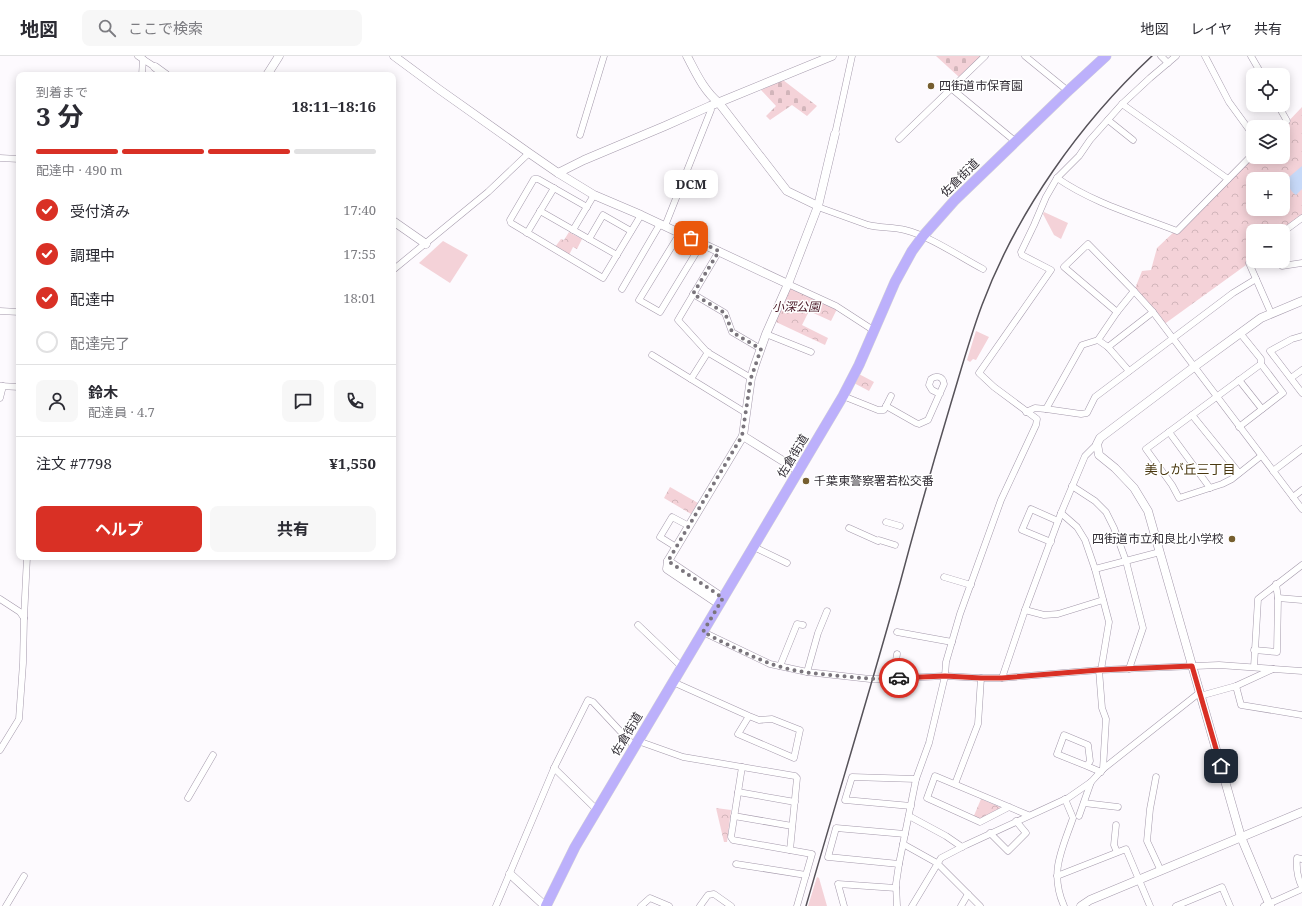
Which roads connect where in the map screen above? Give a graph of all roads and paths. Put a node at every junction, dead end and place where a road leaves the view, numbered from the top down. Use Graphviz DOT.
graph roads {
  1 [pos="278,56"];
  2 [pos="394,56"];
  3 [pos="604,56"];
  4 [pos="687,56"];
  5 [pos="832,56"];
  6 [pos="852,56"];
  7 [pos="985,56"];
  8 [pos="1025,56"];
  9 [pos="1106,56"];
  10 [pos="1161,56"];
  11 [pos="1176,56"];
  12 [pos="1205,56"];
  13 [pos="1251,56"];
  14 [pos="140,58"];
  15 [pos="1168,64"];
  16 [pos="155,67"];
  17 [pos="1258,68"];
  18 [pos="142,72"];
  19 [pos="162,72"];
  20 [pos="269,72"];
  21 [pos="952,89"];
  22 [pos="1068,91"];
  23 [pos="719,103"];
  24 [pos="1122,104"];
  25 [pos="710,106"];
  26 [pos="1108,120"];
  27 [pos="1246,125"];
  28 [pos="835,134"];
  29 [pos="580,135"];
  30 [pos="899,139"];
  31 [pos="1133,140"];
  32 [pos="1016,142"];
  33 [pos="529,153"];
  34 [pos="0,158"];
  35 [pos="16,159"];
  36 [pos="1246,161"];
  37 [pos="558,173"];
  38 [pos="1057,178"];
  39 [pos="1228,179"];
  40 [pos="554,188"];
  41 [pos="594,194"];
  42 [pos="818,206"];
  43 [pos="587,207"];
  44 [pos="540,211"];
  45 [pos="641,214"];
  46 [pos="1302,218"];
  47 [pos="396,223"];
  48 [pos="663,225"];
  49 [pos="1290,227"];
  50 [pos="573,230"];
  51 [pos="631,231"];
  52 [pos="527,233"];
  53 [pos="680,233"];
  54 [pos="923,236"];
  55 [pos="589,239"];
  56 [pos="702,243"];
  57 [pos="426,244"];
  58 [pos="719,251"];
  59 [pos="617,255"];
  60 [pos="1302,263"];
  61 [pos="1290,265"];
  62 [pos="396,268"];
  63 [pos="1251,268"];
  64 [pos="983,269"];
  65 [pos="1256,279"];
  66 [pos="788,284"];
  67 [pos="622,289"];
  68 [pos="1134,291"];
  69 [pos="693,294"];
  70 [pos="1302,301"];
  71 [pos="0,311"];
  72 [pos="16,312"];
  73 [pos="1116,312"];
  74 [pos="1153,312"];
  75 [pos="1271,313"];
  76 [pos="873,330"];
  77 [pos="1240,333"];
  78 [pos="766,334"];
  79 [pos="1302,336"];
  80 [pos="1174,339"];
  81 [pos="1098,340"];
  82 [pos="1108,347"];
  83 [pos="761,349"];
  84 [pos="708,352"];
  85 [pos="811,352"];
  86 [pos="652,355"];
  87 [pos="1261,364"];
  88 [pos="1194,367"];
  89 [pos="1302,370"];
  90 [pos="1129,371"];
  91 [pos="751,378"];
  92 [pos="1291,378"];
  93 [pos="691,379"];
  94 [pos="1239,380"];
  95 [pos="1,386"];
  96 [pos="16,387"];
  97 [pos="1302,393"];
  98 [pos="940,394"];
  99 [pos="843,396"];
  100 [pos="891,396"];
  101 [pos="1216,396"];
  102 [pos="0,398"];
  103 [pos="886,406"];
  104 [pos="1046,409"];
  105 [pos="1262,409"];
  106 [pos="1026,412"];
  107 [pos="746,413"];
  108 [pos="1192,415"];
  109 [pos="1239,427"];
  110 [pos="1169,432"];
  111 [pos="742,436"];
  112 [pos="1097,444"];
  113 [pos="1302,449"];
  114 [pos="1261,456"];
  115 [pos="799,471"];
  116 [pos="1273,471"];
  117 [pos="1239,473"];
  118 [pos="1072,486"];
  119 [pos="1210,488"];
  120 [pos="1302,490"];
  121 [pos="1293,497"];
  122 [pos="1302,509"];
  123 [pos="1061,513"];
  124 [pos="1058,521"];
  125 [pos="886,522"];
  126 [pos="689,526"];
  127 [pos="900,526"];
  128 [pos="849,528"];
  129 [pos="1050,542"];
  130 [pos="895,545"];
  131 [pos="676,547"];
  132 [pos="754,547"];
  133 [pos="1160,552"];
  134 [pos="27,560"];
  135 [pos="1126,561"];
  136 [pos="787,563"];
  137 [pos="1302,565"];
  138 [pos="1095,569"];
  139 [pos="944,576"];
  140 [pos="1276,584"];
  141 [pos="971,585"];
  142 [pos="1278,598"];
  143 [pos="0,599"];
  144 [pos="1103,600"];
  145 [pos="1302,600"];
  146 [pos="721,601"];
  147 [pos="1025,610"];
  148 [pos="827,611"];
  149 [pos="24,618"];
  150 [pos="638,625"];
  151 [pos="803,625"];
  152 [pos="703,632"];
  153 [pos="897,632"];
  154 [pos="952,642"];
  155 [pos="1254,650"];
  156 [pos="897,654"];
  157 [pos="780,666"];
  158 [pos="1192,666"];
  159 [pos="682,667"];
  160 [pos="1254,667"];
  161 [pos="1129,668"];
  162 [pos="1273,669"];
  163 [pos="1100,670"];
  164 [pos="1302,671"];
  165 [pos="807,672"];
  166 [pos="945,676"];
  167 [pos="981,678"];
  168 [pos="1002,678"];
  169 [pos="893,679"];
  170 [pos="673,682"];
  171 [pos="1236,686"];
  172 [pos="1200,695"];
  173 [pos="1302,715"];
  174 [pos="749,716"];
  175 [pos="637,744"];
  176 [pos="0,750"];
  177 [pos="213,755"];
  178 [pos="1087,766"];
  179 [pos="742,767"];
  180 [pos="554,768"];
  181 [pos="1102,771"];
  182 [pos="1156,777"];
  183 [pos="916,779"];
  184 [pos="1091,782"];
  185 [pos="956,784"];
  186 [pos="738,792"];
  187 [pos="188,798"];
  188 [pos="1065,799"];
  189 [pos="795,802"];
  190 [pos="1084,803"];
  191 [pos="910,806"];
  192 [pos="1009,807"];
  193 [pos="1118,807"];
  194 [pos="597,810"];
  195 [pos="1302,812"];
  196 [pos="1028,815"];
  197 [pos="734,816"];
  198 [pos="909,816"];
  199 [pos="1079,816"];
  200 [pos="1016,821"];
  201 [pos="1116,825"];
  202 [pos="792,826"];
  203 [pos="990,833"];
  204 [pos="905,834"];
  205 [pos="1241,837"];
  206 [pos="903,844"];
  207 [pos="962,847"];
  208 [pos="790,850"];
  209 [pos="1117,852"];
  210 [pos="1302,858"];
  211 [pos="937,863"];
  212 [pos="736,864"];
  213 [pos="899,864"];
  214 [pos="1161,871"];
  215 [pos="510,874"];
  216 [pos="806,875"];
  217 [pos="24,876"];
  218 [pos="1056,876"];
  219 [pos="1140,880"];
  220 [pos="896,888"];
  221 [pos="1302,888"];
  222 [pos="968,894"];
  223 [pos="1268,905"];
  224 [pos="6,906"];
  225 [pos="496,906"];
  226 [pos="546,906"];
  227 [pos="642,906"];
  228 [pos="668,906"];
  229 [pos="700,906"];
  230 [pos="731,906"];
  231 [pos="797,906"];
  232 [pos="844,906"];
  233 [pos="898,906"];
  234 [pos="912,906"];
  235 [pos="961,906"];
  236 [pos="980,906"];
  237 [pos="1064,906"];
  238 [pos="1081,906"];
  239 [pos="1150,906"];
  240 [pos="1176,906"];
  241 [pos="1230,906"];
  1 -- 20 [label="street"];
  2 -- 33 [label="street"];
  3 -- 29 [label="street"];
  4 -- 23 [label="street"];
  5 -- 23 [label="street"];
  6 -- 28 [label="street"];
  7 -- 21 [label="street"];
  8 -- 22 [label="street"];
  9 -- 22 [label="main road, 佐倉街道"];
  10 -- 15 [label="street"];
  11 -- 15 [label="street"];
  12 -- 27 [label="street"];
  13 -- 17 [label="street"];
  14 -- 16 [label="street"];
  14 -- 18 [label="street"];
  15 -- 24 [label="street"];
  16 -- 19 [label="street"];
  21 -- 30 [label="street"];
  21 -- 32 [label="street"];
  22 -- 32 [label="main road, 佐倉街道"];
  23 -- 25 [label="street"];
  23 -- 42 [label="street"];
  24 -- 26 [label="street"];
  24 -- 39 [label="street"];
  25 -- 37 [label="street"];
  25 -- 48 [label="street"];
  26 -- 31 [label="street"];
  26 -- 38 [label="street"];
  28 -- 42 [label="street"];
  32 -- 54 [label="main road, 佐倉街道"];
  33 -- 37 [label="street"];
  33 -- 57 [label="street"];
  34 -- 35 [label="street"];
  36 -- 39 [label="street"];
  37 -- 41 [label="street"];
  38 -- 39 [label="street"];
  38 -- 106 [label="street"];
  40 -- 43 [label="street"];
  40 -- 44 [label="street"];
  40 -- 52 [label="street"];
  41 -- 43 [label="street"];
  41 -- 45 [label="street"];
  42 -- 54 [label="street"];
  42 -- 66 [label="street"];
  43 -- 50 [label="street"];
  44 -- 50 [label="street"];
  44 -- 52 [label="street"];
  45 -- 48 [label="street"];
  45 -- 51 [label="street"];
  46 -- 49 [label="street"];
  47 -- 57 [label="street"];
  48 -- 53 [label="street"];
  48 -- 67 [label="street"];
  50 -- 55 [label="street"];
  51 -- 55 [label="street"];
  51 -- 59 [label="street"];
  52 -- 59 [label="street"];
  53 -- 56 [label="street"];
  53 -- 56 [label="street"];
  54 -- 64 [label="street"];
  54 -- 76 [label="main road, 佐倉街道"];
  55 -- 59 [label="street"];
  56 -- 58 [label="street"];
  57 -- 62 [label="street"];
  58 -- 66 [label="street"];
  58 -- 69 [label="street"];
  60 -- 61 [label="street"];
  63 -- 65 [label="street"];
  65 -- 75 [label="street"];
  65 -- 80 [label="street"];
  66 -- 76 [label="street"];
  66 -- 78 [label="street"];
  68 -- 73 [label="street"];
  68 -- 73 [label="street"];
  68 -- 74 [label="street"];
  69 -- 83 [label="street"];
  69 -- 84 [label="street"];
  70 -- 75 [label="street"];
  71 -- 72 [label="street"];
  73 -- 81 [label="street"];
  74 -- 80 [label="street"];
  74 -- 82 [label="street"];
  75 -- 77 [label="street"];
  76 -- 99 [label="main road, 佐倉街道"];
  77 -- 87 [label="street"];
  77 -- 88 [label="street"];
  78 -- 83 [label="street"];
  78 -- 85 [label="street"];
  79 -- 92 [label="street"];
  80 -- 88 [label="street"];
  80 -- 90 [label="street"];
  81 -- 82 [label="street"];
  81 -- 104 [label="street"];
  82 -- 90 [label="street"];
  83 -- 91 [label="street"];
  84 -- 91 [label="street"];
  84 -- 93 [label="street"];
  86 -- 93 [label="street"];
  87 -- 94 [label="street"];
  87 -- 105 [label="street"];
  88 -- 101 [label="street"];
  88 -- 112 [label="street"];
  89 -- 92 [label="street"];
  90 -- 104 [label="street"];
  91 -- 107 [label="street"];
  92 -- 97 [label="street"];
  93 -- 107 [label="street"];
  94 -- 101 [label="street"];
  94 -- 105 [label="street"];
  95 -- 96 [label="street"];
  95 -- 102 [label="street"];
  98 -- 103 [label="street"];
  99 -- 103 [label="street"];
  99 -- 115 [label="main road, 佐倉街道"];
  100 -- 103 [label="street"];
  101 -- 108 [label="street"];
  101 -- 109 [label="street"];
  104 -- 106 [label="street"];
  105 -- 109 [label="street"];
  106 -- 141 [label="street"];
  107 -- 111 [label="street"];
  108 -- 110 [label="street"];
  108 -- 117 [label="street"];
  109 -- 114 [label="street"];
  110 -- 119 [label="street"];
  110 -- 119 [label="street"];
  111 -- 115 [label="street"];
  111 -- 126 [label="street"];
  112 -- 118 [label="street"];
  112 -- 133 [label="street"];
  113 -- 116 [label="street"];
  114 -- 116 [label="street"];
  114 -- 117 [label="street"];
  115 -- 132 [label="main road, 佐倉街道"];
  116 -- 121 [label="street"];
  117 -- 119 [label="street"];
  118 -- 123 [label="street"];
  118 -- 135 [label="street"];
  120 -- 121 [label="street"];
  121 -- 122 [label="street"];
  123 -- 124 [label="street"];
  123 -- 138 [label="street"];
  124 -- 129 [label="street"];
  124 -- 129 [label="street"];
  125 -- 127 [label="street"];
  126 -- 131 [label="street"];
  126 -- 131 [label="street"];
  128 -- 130 [label="street"];
  129 -- 147 [label="street"];
  131 -- 146 [label="street"];
  132 -- 136 [label="street"];
  132 -- 146 [label="main road, 佐倉街道"];
  133 -- 135 [label="street"];
  133 -- 158 [label="street"];
  134 -- 149 [label="street"];
  135 -- 138 [label="street"];
  135 -- 161 [label="street"];
  137 -- 140 [label="street"];
  138 -- 144 [label="street"];
  139 -- 141 [label="street"];
  140 -- 142 [label="street"];
  140 -- 155 [label="street"];
  141 -- 154 [label="street"];
  142 -- 145 [label="street"];
  142 -- 155 [label="street"];
  143 -- 149 [label="street"];
  144 -- 147 [label="street"];
  144 -- 163 [label="street"];
  146 -- 152 [label="main road, 佐倉街道"];
  147 -- 168 [label="street"];
  148 -- 165 [label="street"];
  149 -- 176 [label="street"];
  150 -- 159 [label="street"];
  151 -- 157 [label="street"];
  152 -- 157 [label="street"];
  152 -- 159 [label="main road, 佐倉街道"];
  153 -- 154 [label="street"];
  154 -- 166 [label="street"];
  155 -- 160 [label="street"];
  156 -- 169 [label="street"];
  157 -- 165 [label="street"];
  158 -- 160 [label="street"];
  158 -- 161 [label="street"];
  158 -- 172 [label="street"];
  159 -- 170 [label="main road, 佐倉街道"];
  160 -- 162 [label="street"];
  161 -- 163 [label="street"];
  162 -- 164 [label="street"];
  162 -- 171 [label="street"];
  163 -- 168 [label="street"];
  163 -- 181 [label="street"];
  165 -- 169 [label="street"];
  166 -- 167 [label="street"];
  166 -- 169 [label="street"];
  166 -- 183 [label="street"];
  167 -- 168 [label="street"];
  167 -- 185 [label="street"];
  170 -- 174 [label="street"];
  170 -- 175 [label="main road, 佐倉街道"];
  171 -- 172 [label="street"];
  171 -- 173 [label="street"];
  172 -- 181 [label="street"];
  172 -- 205 [label="street"];
  174 -- 174 [label="street"];
  175 -- 179 [label="street"];
  175 -- 180 [label="street"];
  175 -- 194 [label="main road, 佐倉街道"];
  177 -- 187 [label="street"];
  178 -- 178 [label="street"];
  178 -- 181 [label="street"];
  179 -- 186 [label="street"];
  179 -- 189 [label="street"];
  180 -- 194 [label="street"];
  180 -- 215 [label="street"];
  181 -- 184 [label="street"];
  182 -- 214 [label="street"];
  183 -- 191 [label="street"];
  183 -- 191 [label="street"];
  184 -- 188 [label="street"];
  184 -- 190 [label="street"];
  185 -- 192 [label="street"];
  185 -- 192 [label="street"];
  186 -- 189 [label="street"];
  186 -- 197 [label="street"];
  188 -- 196 [label="street"];
  188 -- 218 [label="street"];
  189 -- 202 [label="street"];
  190 -- 193 [label="street"];
  190 -- 199 [label="street"];
  191 -- 198 [label="street"];
  192 -- 196 [label="street"];
  194 -- 226 [label="main road, 佐倉街道"];
  195 -- 205 [label="street"];
  196 -- 200 [label="street"];
  197 -- 202 [label="street"];
  197 -- 208 [label="street"];
  198 -- 204 [label="street"];
  198 -- 207 [label="street"];
  200 -- 203 [label="street"];
  200 -- 203 [label="street"];
  201 -- 209 [label="street"];
  202 -- 208 [label="street"];
  203 -- 207 [label="street"];
  204 -- 206 [label="street"];
  204 -- 213 [label="street"];
  205 -- 214 [label="street"];
  205 -- 223 [label="street"];
  206 -- 211 [label="street"];
  206 -- 213 [label="street"];
  207 -- 211 [label="street"];
  208 -- 216 [label="street"];
  209 -- 218 [label="street"];
  209 -- 219 [label="street"];
  210 -- 221 [label="street"];
  211 -- 222 [label="street"];
  211 -- 234 [label="street"];
  212 -- 216 [label="street"];
  213 -- 220 [label="street"];
  214 -- 219 [label="street"];
  215 -- 225 [label="street"];
  215 -- 226 [label="street"];
  216 -- 231 [label="street"];
  217 -- 224 [label="street"];
  218 -- 237 [label="street"];
  219 -- 238 [label="street"];
  219 -- 239 [label="street"];
  220 -- 232 [label="street"];
  220 -- 233 [label="street"];
  221 -- 223 [label="street"];
  222 -- 235 [label="street"];
  222 -- 236 [label="street"];
  227 -- 228 [label="street"];
  229 -- 230 [label="street"];
  240 -- 241 [label="street"];
}
